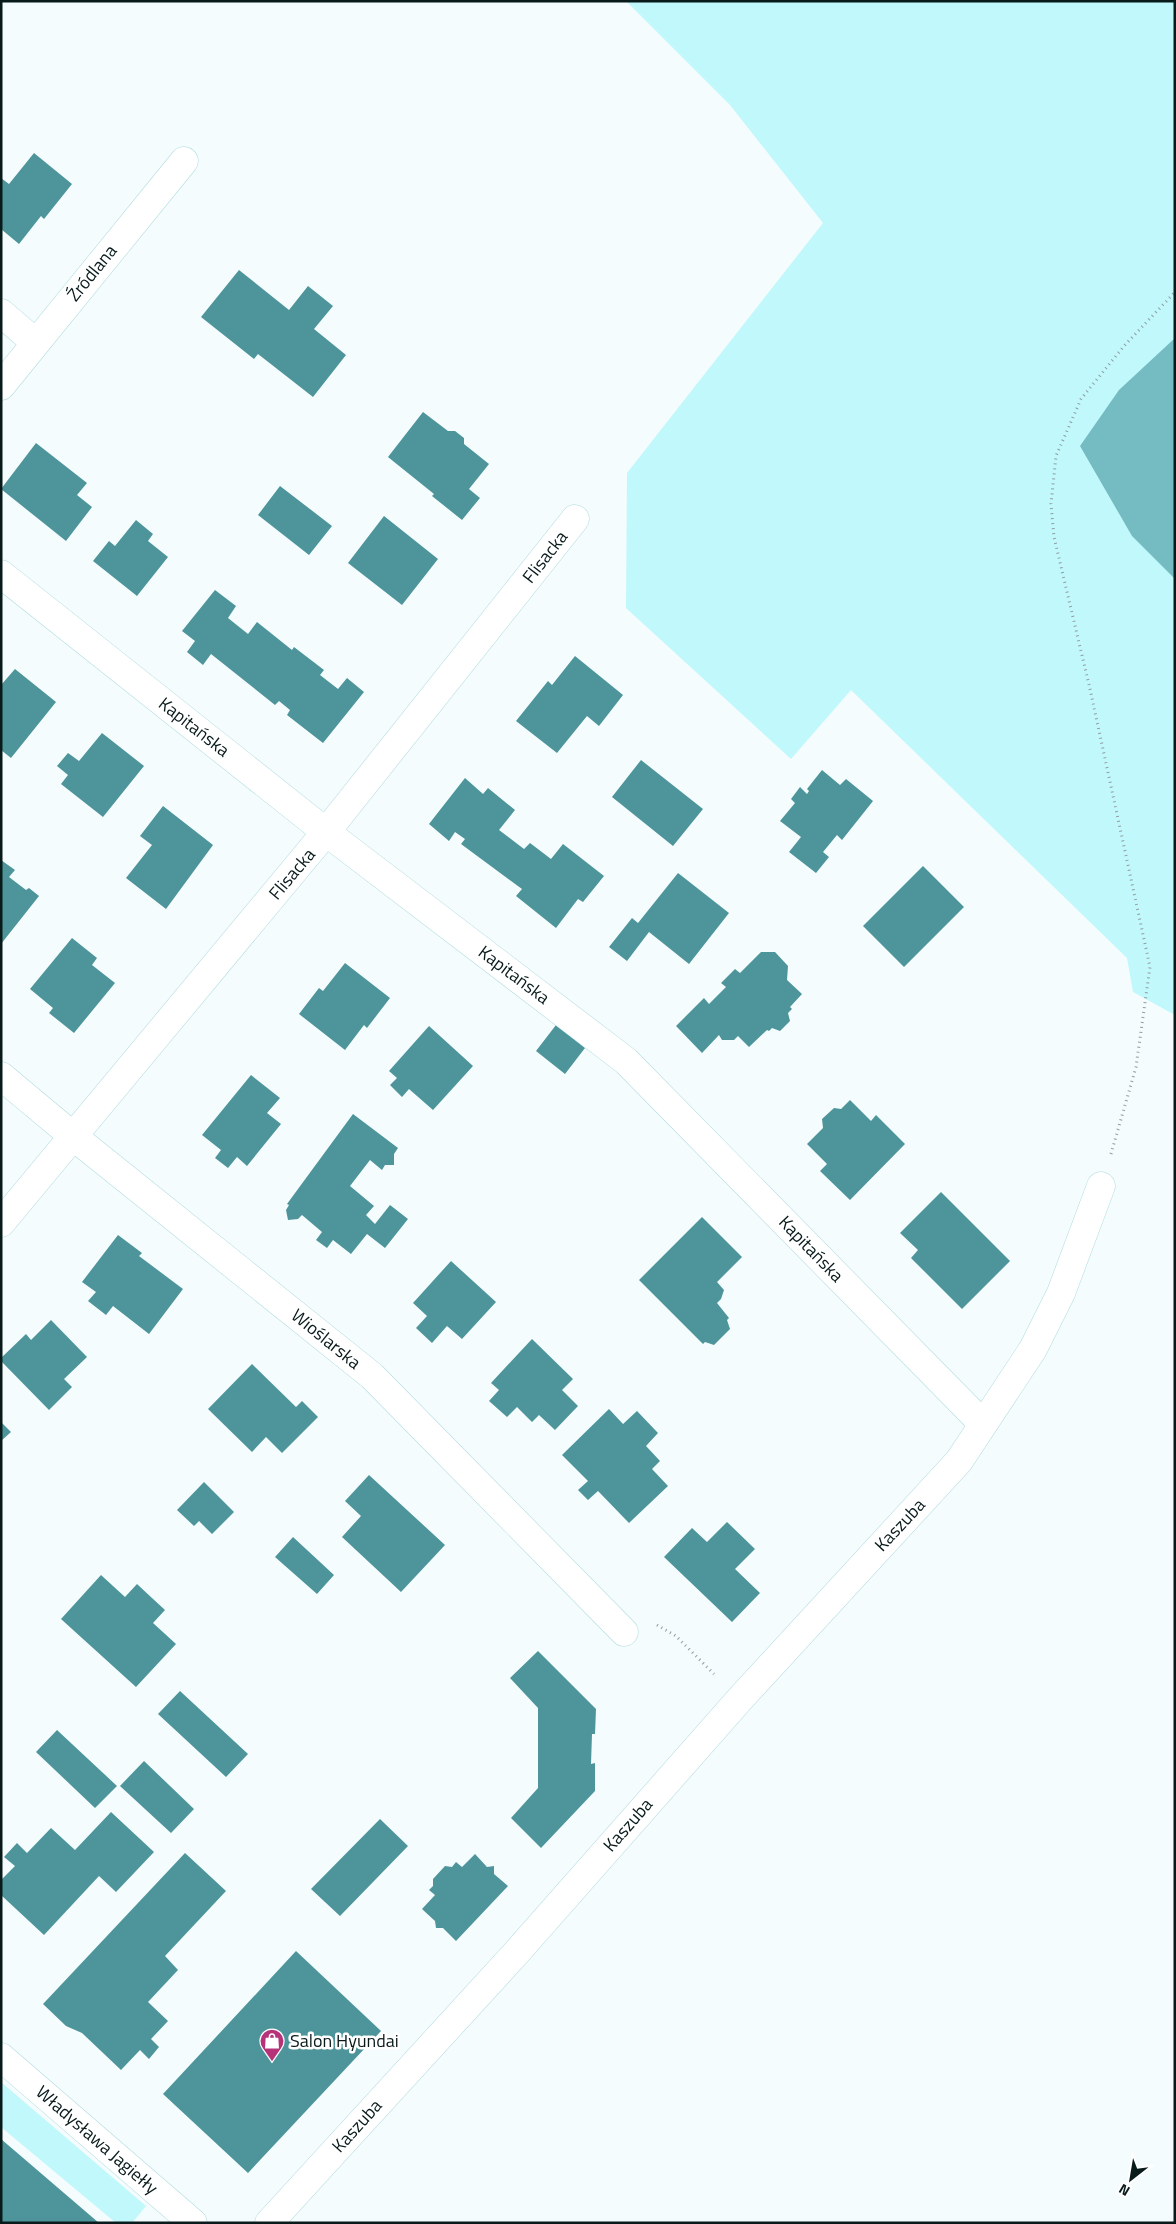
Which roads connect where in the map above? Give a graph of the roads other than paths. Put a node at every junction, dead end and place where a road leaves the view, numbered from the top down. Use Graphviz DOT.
graph roads {
  1 [pos="184,160"];
  2 [pos="1,313"];
  3 [pos="36,343"];
  4 [pos="1,386"];
  5 [pos="575,519"];
  6 [pos="1,574"];
  7 [pos="326,832"];
  8 [pos="1,1076"];
  9 [pos="74,1137"];
  10 [pos="1101,1186"];
  11 [pos="1,1222"];
  12 [pos="983,1424"];
  13 [pos="624,1632"];
  14 [pos="1,2057"];
  15 [pos="193,2223"];
  16 [pos="269,2223"];
  1 -- 3 [label="street, Źródlana"];
  2 -- 3 [label="street"];
  3 -- 4 [label="street, Źródlana"];
  5 -- 7 [label="street, Flisacka"];
  6 -- 7 [label="street, Kapitańska"];
  7 -- 9 [label="street, Flisacka"];
  7 -- 12 [label="street, Kapitańska"];
  8 -- 9 [label="street, Wioślarska"];
  9 -- 11 [label="street, Flisacka"];
  9 -- 13 [label="street, Wioślarska"];
  10 -- 12 [label="street, Kaszuba"];
  12 -- 16 [label="street, Kaszuba"];
  14 -- 15 [label="street, Władysława Jagiełły"];
}
